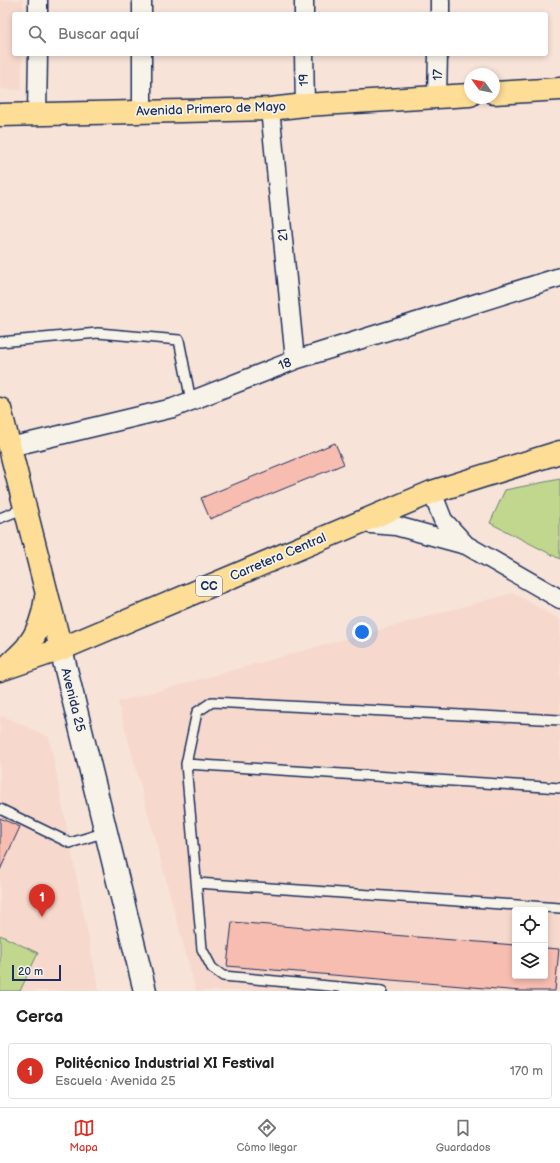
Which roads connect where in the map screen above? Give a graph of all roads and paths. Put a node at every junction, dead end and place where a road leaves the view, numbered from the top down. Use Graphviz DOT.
graph roads {
  1 [pos="38,0"];
  2 [pos="142,0"];
  3 [pos="304,0"];
  4 [pos="440,0"];
  5 [pos="38,12"];
  6 [pos="142,12"];
  7 [pos="304,12"];
  8 [pos="440,12"];
  9 [pos="38,56"];
  10 [pos="142,56"];
  11 [pos="304,56"];
  12 [pos="438,56"];
  13 [pos="560,89"];
  14 [pos="500,93"];
  15 [pos="464,95"];
  16 [pos="437,97"];
  17 [pos="305,105"];
  18 [pos="270,110"];
  19 [pos="142,112"];
  20 [pos="37,114"];
  21 [pos="0,115"];
  22 [pos="560,277"];
  23 [pos="0,342"];
  24 [pos="295,360"];
  25 [pos="191,401"];
  26 [pos="0,409"];
  27 [pos="10,447"];
  28 [pos="560,452"];
  29 [pos="432,492"];
  30 [pos="25,508"];
  31 [pos="0,518"];
  32 [pos="358,523"];
  33 [pos="466,545"];
  34 [pos="47,596"];
  35 [pos="560,599"];
  36 [pos="60,649"];
  37 [pos="3,668"];
  38 [pos="560,720"];
  39 [pos="186,764"];
  40 [pos="560,788"];
  41 [pos="0,809"];
  42 [pos="106,832"];
  43 [pos="196,883"];
  44 [pos="560,908"];
  45 [pos="145,991"];
  46 [pos="382,991"];
  1 -- 5 [label="street"];
  2 -- 6 [label="street"];
  3 -- 7 [label="street"];
  4 -- 8 [label="street"];
  9 -- 20 [label="street"];
  10 -- 19 [label="street"];
  11 -- 17 [label="street, 19"];
  12 -- 16 [label="street, 17"];
  13 -- 14 [label="main road"];
  15 -- 16 [label="main road, Avenida Primero de Mayo"];
  16 -- 17 [label="main road, Avenida Primero de Mayo"];
  17 -- 18 [label="main road, Avenida Primero de Mayo"];
  18 -- 19 [label="main road, Avenida Primero de Mayo"];
  18 -- 24 [label="street, 21"];
  19 -- 20 [label="main road, Avenida Primero de Mayo"];
  20 -- 21 [label="main road, Avenida Primero de Mayo"];
  22 -- 24 [label="street, 18"];
  23 -- 25 [label="lane"];
  24 -- 25 [label="street, 18"];
  25 -- 27 [label="street, 18"];
  26 -- 27 [label="main road, Avenida 25"];
  27 -- 30 [label="main road, Avenida 25"];
  28 -- 29 [label="main road, Carretera Central / CC"];
  29 -- 32 [label="main road, Carretera Central / CC"];
  29 -- 33 [label="street"];
  30 -- 31 [label="lane"];
  30 -- 34 [label="main road, Avenida 25"];
  32 -- 33 [label="street"];
  32 -- 36 [label="main road, Carretera Central / CC"];
  33 -- 35 [label="street"];
  34 -- 36 [label="main road, Avenida 25"];
  34 -- 37 [label="main road"];
  36 -- 37 [label="main road, Carretera Central / CC"];
  36 -- 42 [label="street, Avenida 25"];
  38 -- 39 [label="lane"];
  39 -- 40 [label="lane"];
  39 -- 43 [label="lane"];
  41 -- 42 [label="lane"];
  42 -- 45 [label="street, Avenida 25"];
  43 -- 44 [label="lane"];
  43 -- 46 [label="lane"];
}
